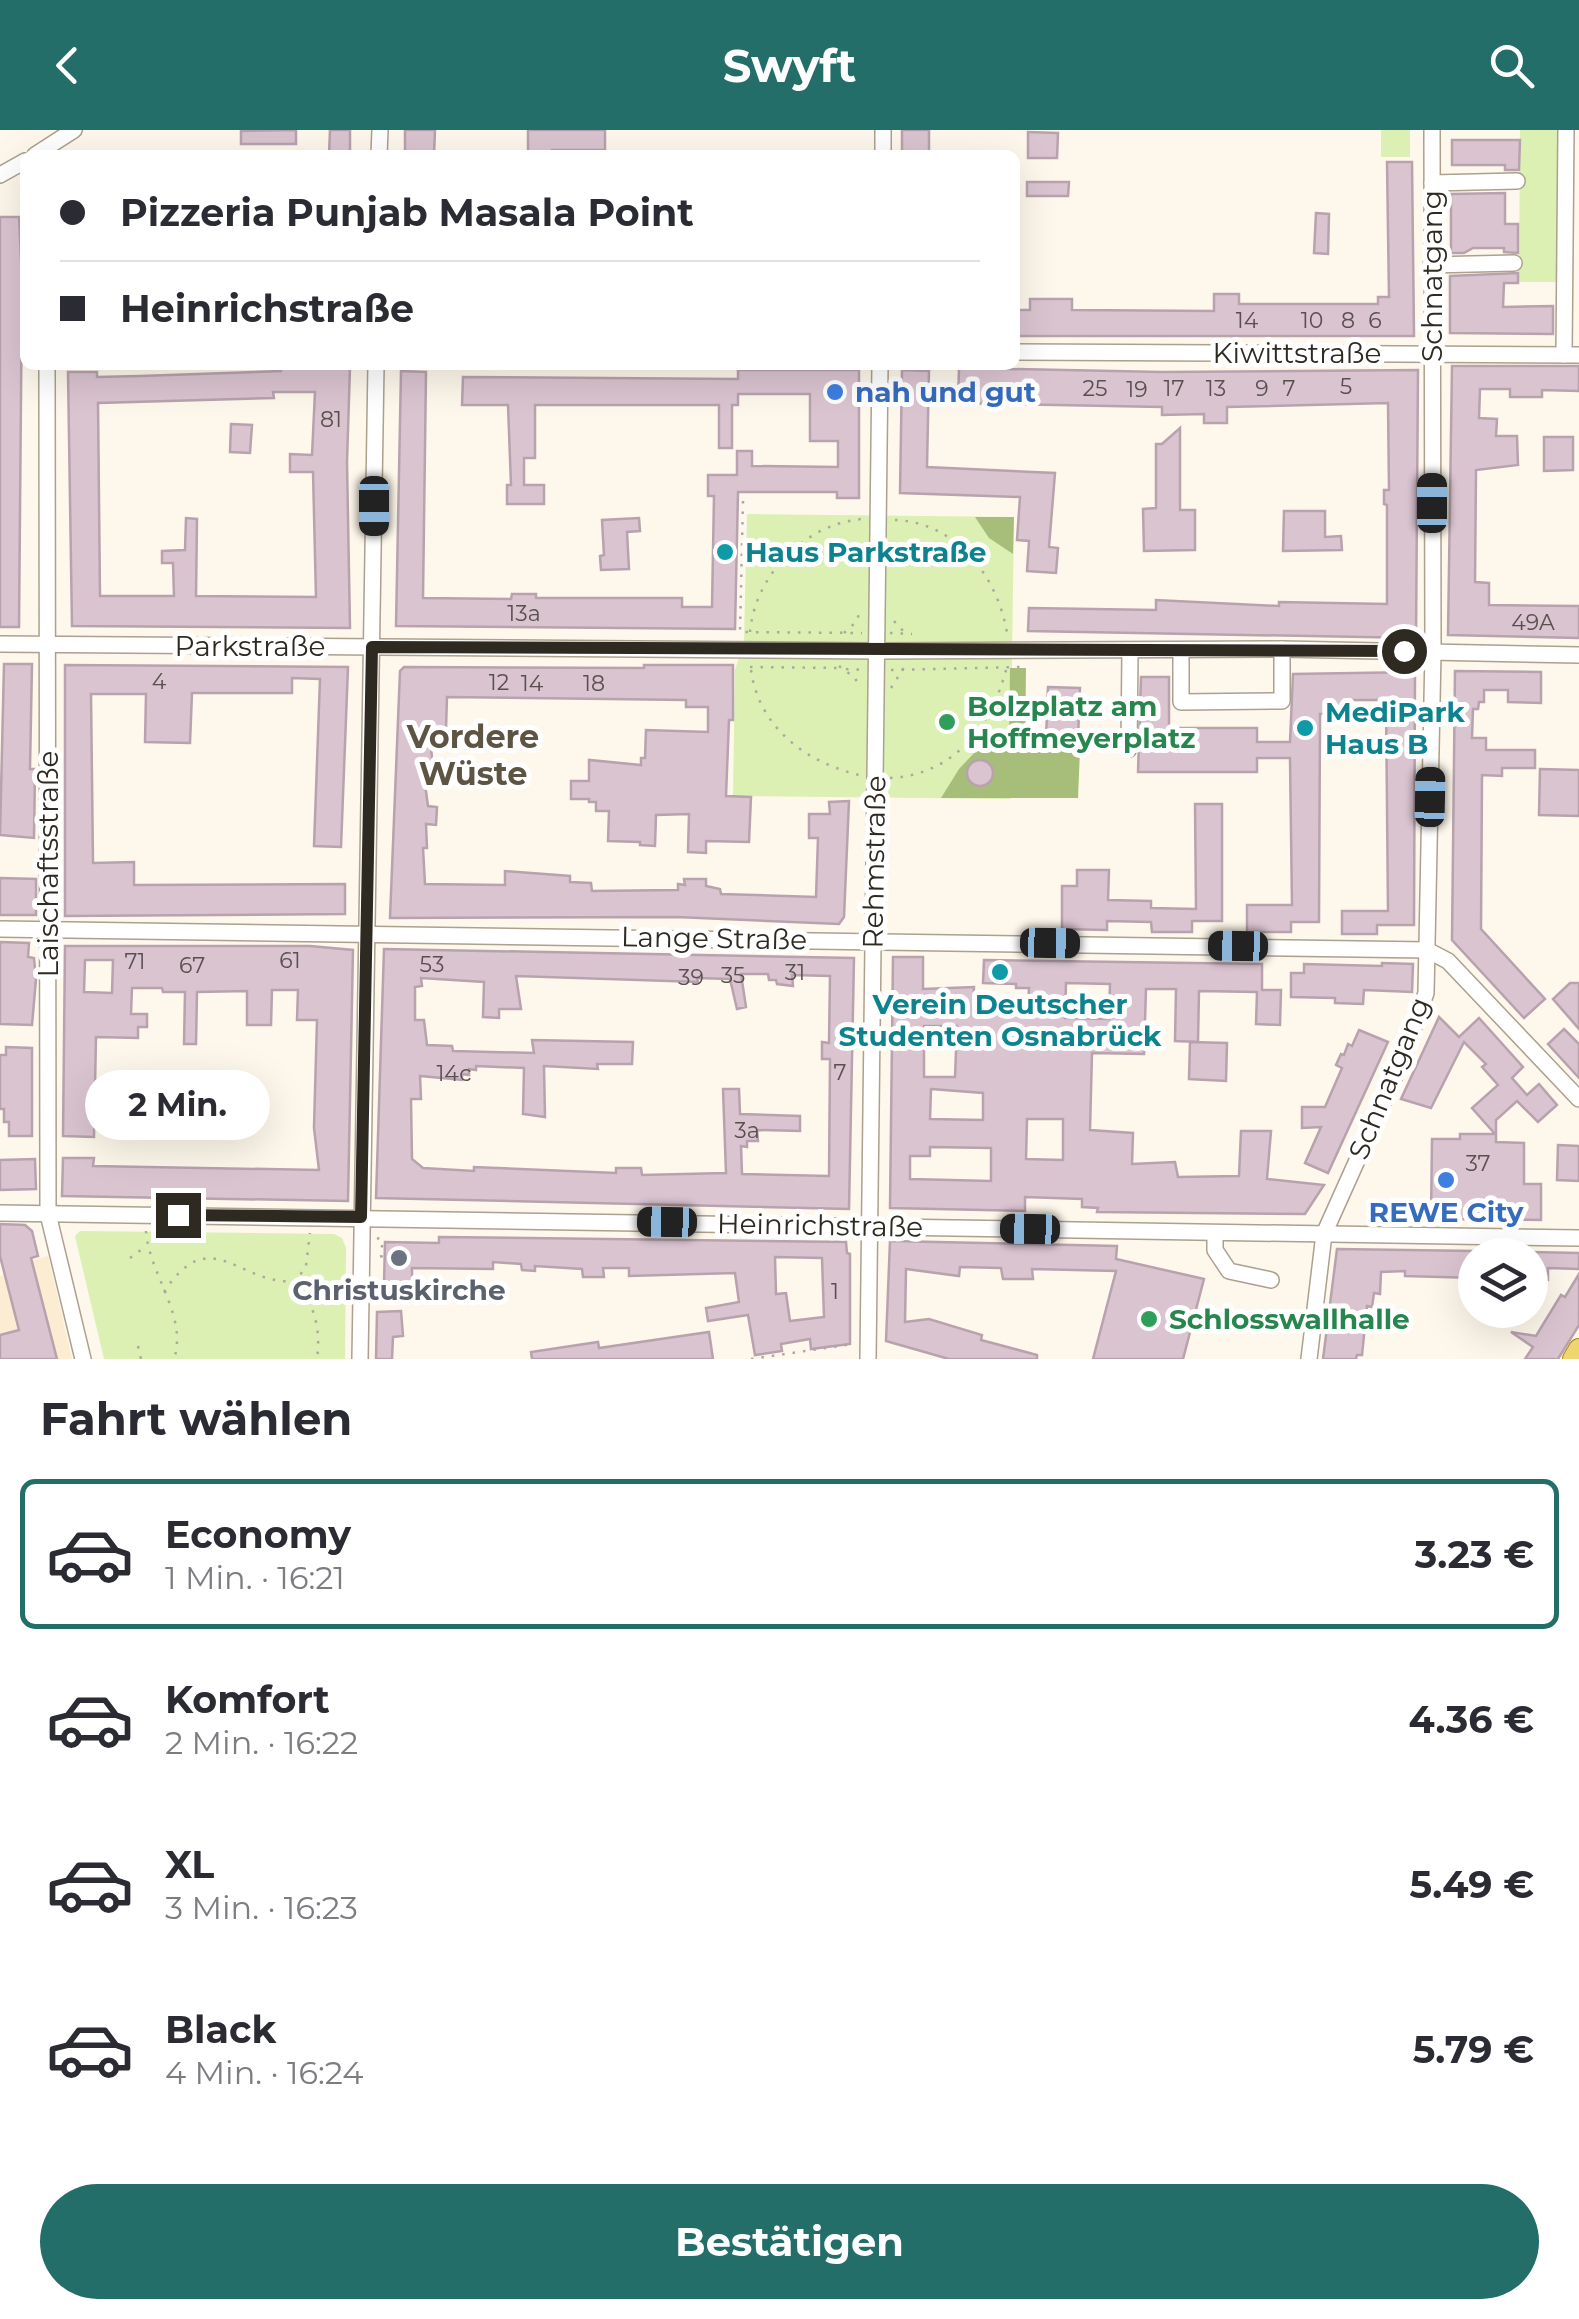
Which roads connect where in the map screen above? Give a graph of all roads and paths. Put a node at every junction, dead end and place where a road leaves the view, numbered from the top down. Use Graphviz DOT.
graph roads {
  1 [pos="74,130"];
  2 [pos="1432,130"];
  3 [pos="1566,130"];
  4 [pos="46,150"];
  5 [pos="1517,181"];
  6 [pos="1432,183"];
  7 [pos="1514,264"];
  8 [pos="1431,265"];
  9 [pos="1020,352"];
  10 [pos="1432,354"];
  11 [pos="1572,355"];
  12 [pos="47,370"];
  13 [pos="376,370"];
  14 [pos="880,370"];
  15 [pos="743,501"];
  16 [pos="879,520"];
  17 [pos="750,632"];
  18 [pos="877,633"];
  19 [pos="923,634"];
  20 [pos="0,644"];
  21 [pos="48,644"];
  22 [pos="372,647"];
  23 [pos="1130,650"];
  24 [pos="1180,650"];
  25 [pos="1282,650"];
  26 [pos="877,651"];
  27 [pos="1027,651"];
  28 [pos="1433,652"];
  29 [pos="1579,656"];
  30 [pos="843,668"];
  31 [pos="905,670"];
  32 [pos="1006,670"];
  33 [pos="1129,750"];
  34 [pos="860,776"];
  35 [pos="889,778"];
  36 [pos="0,929"];
  37 [pos="48,930"];
  38 [pos="367,932"];
  39 [pos="873,940"];
  40 [pos="1427,950"];
  41 [pos="1579,1099"];
  42 [pos="0,1213"];
  43 [pos="48,1214"];
  44 [pos="146,1214"];
  45 [pos="309,1217"];
  46 [pos="361,1217"];
  47 [pos="868,1226"];
  48 [pos="1215,1233"];
  49 [pos="1324,1234"];
  50 [pos="376,1238"];
  51 [pos="1579,1238"];
  52 [pos="147,1245"];
  53 [pos="130,1258"];
  54 [pos="376,1258"];
  55 [pos="1271,1280"];
  56 [pos="296,1281"];
  57 [pos="164,1292"];
  58 [pos="856,1343"];
  59 [pos="138,1346"];
  60 [pos="1579,1348"];
  61 [pos="83,1359"];
  62 [pos="141,1359"];
  63 [pos="174,1359"];
  64 [pos="317,1359"];
  65 [pos="360,1359"];
  66 [pos="751,1359"];
  67 [pos="868,1359"];
  68 [pos="1308,1359"];
  69 [pos="1573,1359"];
  1 -- 4 [label="street"];
  2 -- 6 [label="street, Schnatgang"];
  3 -- 11 [label="street"];
  5 -- 6 [label="street"];
  6 -- 8 [label="street, Schnatgang"];
  7 -- 8 [label="street"];
  8 -- 10 [label="street, Schnatgang"];
  9 -- 10 [label="street, Kiwittstraße"];
  10 -- 11 [label="street, Kiwittstraße"];
  10 -- 28 [label="street, Schnatgang"];
  12 -- 21 [label="street, Laischaftsstraße"];
  13 -- 22 [label="street"];
  14 -- 16 [label="street, Rehmstraße"];
  15 -- 17 [label="path"];
  16 -- 17 [label="path"];
  16 -- 18 [label="street, Rehmstraße"];
  16 -- 27 [label="path"];
  17 -- 18 [label="path"];
  18 -- 19 [label="path"];
  18 -- 26 [label="street, Rehmstraße"];
  20 -- 21 [label="street, Parkstraße"];
  21 -- 22 [label="street, Parkstraße"];
  21 -- 37 [label="street, Laischaftsstraße"];
  22 -- 26 [label="street, Parkstraße"];
  22 -- 38 [label="street"];
  23 -- 24 [label="street, Parkstraße"];
  23 -- 27 [label="street, Parkstraße"];
  23 -- 33 [label="street"];
  24 -- 25 [label="street, Parkstraße"];
  24 -- 25 [label="street"];
  25 -- 28 [label="street, Parkstraße"];
  26 -- 27 [label="street, Parkstraße"];
  26 -- 39 [label="street, Rehmstraße"];
  27 -- 32 [label="path"];
  28 -- 29 [label="street, Parkstraße"];
  28 -- 40 [label="street, Schnatgang"];
  30 -- 34 [label="path"];
  31 -- 32 [label="path"];
  32 -- 35 [label="path"];
  36 -- 37 [label="street, Lange Straße"];
  37 -- 38 [label="street, Lange Straße"];
  37 -- 43 [label="street, Laischaftsstraße"];
  38 -- 39 [label="street, Lange Straße"];
  38 -- 46 [label="street"];
  39 -- 40 [label="street, Lange Straße"];
  39 -- 47 [label="street, Rehmstraße"];
  40 -- 41 [label="street"];
  40 -- 49 [label="street, Schnatgang"];
  42 -- 43 [label="street, Heinrichstraße"];
  43 -- 44 [label="street, Heinrichstraße"];
  43 -- 61 [label="street, Laischaftsstraße"];
  44 -- 45 [label="street, Heinrichstraße"];
  44 -- 52 [label="path"];
  45 -- 46 [label="street, Heinrichstraße"];
  45 -- 56 [label="path"];
  46 -- 47 [label="street, Heinrichstraße"];
  46 -- 65 [label="street"];
  47 -- 48 [label="street, Heinrichstraße"];
  47 -- 67 [label="street, Rehmstraße"];
  48 -- 49 [label="street, Heinrichstraße"];
  48 -- 55 [label="street"];
  49 -- 51 [label="street, Heinrichstraße"];
  49 -- 68 [label="street, Schnatgang"];
  50 -- 54 [label="path"];
  52 -- 53 [label="path"];
  52 -- 57 [label="path"];
  56 -- 57 [label="path"];
  56 -- 64 [label="path"];
  57 -- 63 [label="path"];
  58 -- 66 [label="path"];
  59 -- 62 [label="path"];
  60 -- 69 [label="main road"];
}
